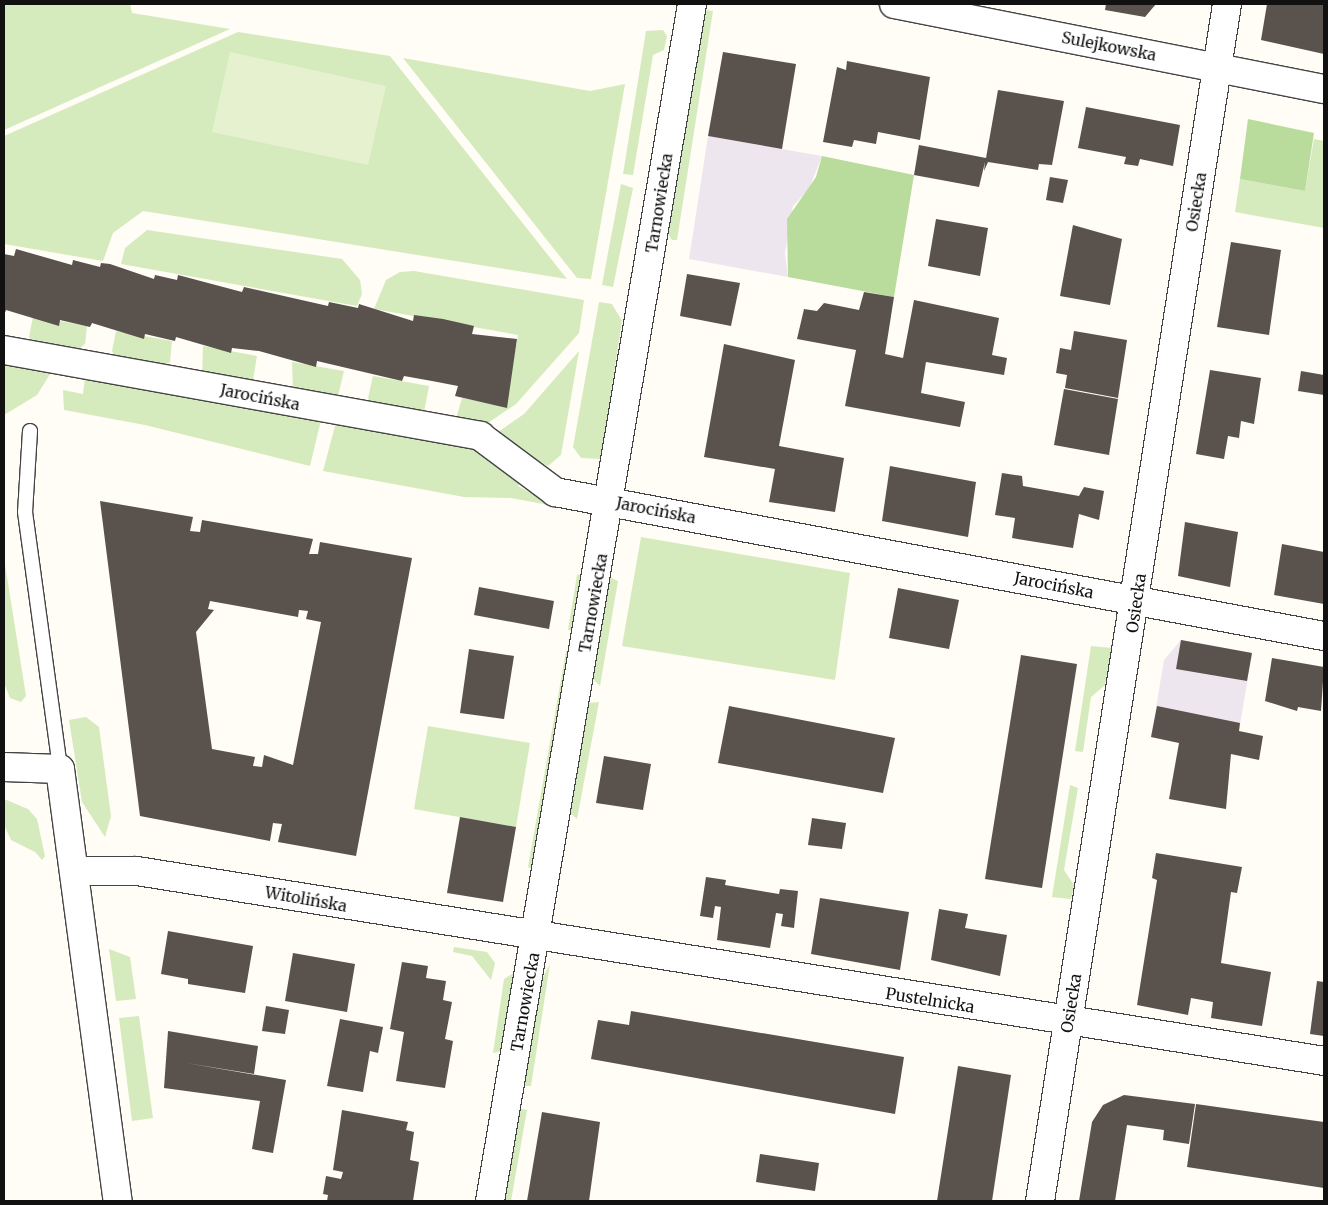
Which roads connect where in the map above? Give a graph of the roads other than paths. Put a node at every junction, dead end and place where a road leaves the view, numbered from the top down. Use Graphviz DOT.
graph roads {
  1 [pos="692,4"];
  2 [pos="894,4"];
  3 [pos="1227,4"];
  4 [pos="1217,68"];
  5 [pos="1324,89"];
  6 [pos="4,350"];
  7 [pos="30,431"];
  8 [pos="610,501"];
  9 [pos="1137,601"];
  10 [pos="1324,636"];
  11 [pos="4,767"];
  12 [pos="60,769"];
  13 [pos="75,871"];
  14 [pos="536,938"];
  15 [pos="1068,1023"];
  16 [pos="1324,1061"];
  17 [pos="118,1201"];
  18 [pos="490,1201"];
  19 [pos="1040,1201"];
  1 -- 8 [label="street, Tarnowiecka"];
  2 -- 4 [label="street, Sulejkowska"];
  3 -- 4 [label="street, Osiecka"];
  4 -- 5 [label="street, Sulejkowska"];
  4 -- 9 [label="street, Osiecka"];
  6 -- 8 [label="street, Jarocińska"];
  7 -- 12 [label="lane"];
  8 -- 9 [label="street, Jarocińska"];
  8 -- 14 [label="street, Tarnowiecka"];
  9 -- 10 [label="street, Jarocińska"];
  9 -- 15 [label="street, Osiecka"];
  11 -- 12 [label="street"];
  12 -- 13 [label="street"];
  13 -- 14 [label="street, Witolińska"];
  13 -- 17 [label="street"];
  14 -- 15 [label="street, Pustelnicka"];
  14 -- 18 [label="street, Tarnowiecka"];
  15 -- 16 [label="street, Pustelnicka"];
  15 -- 19 [label="street, Osiecka"];
}
